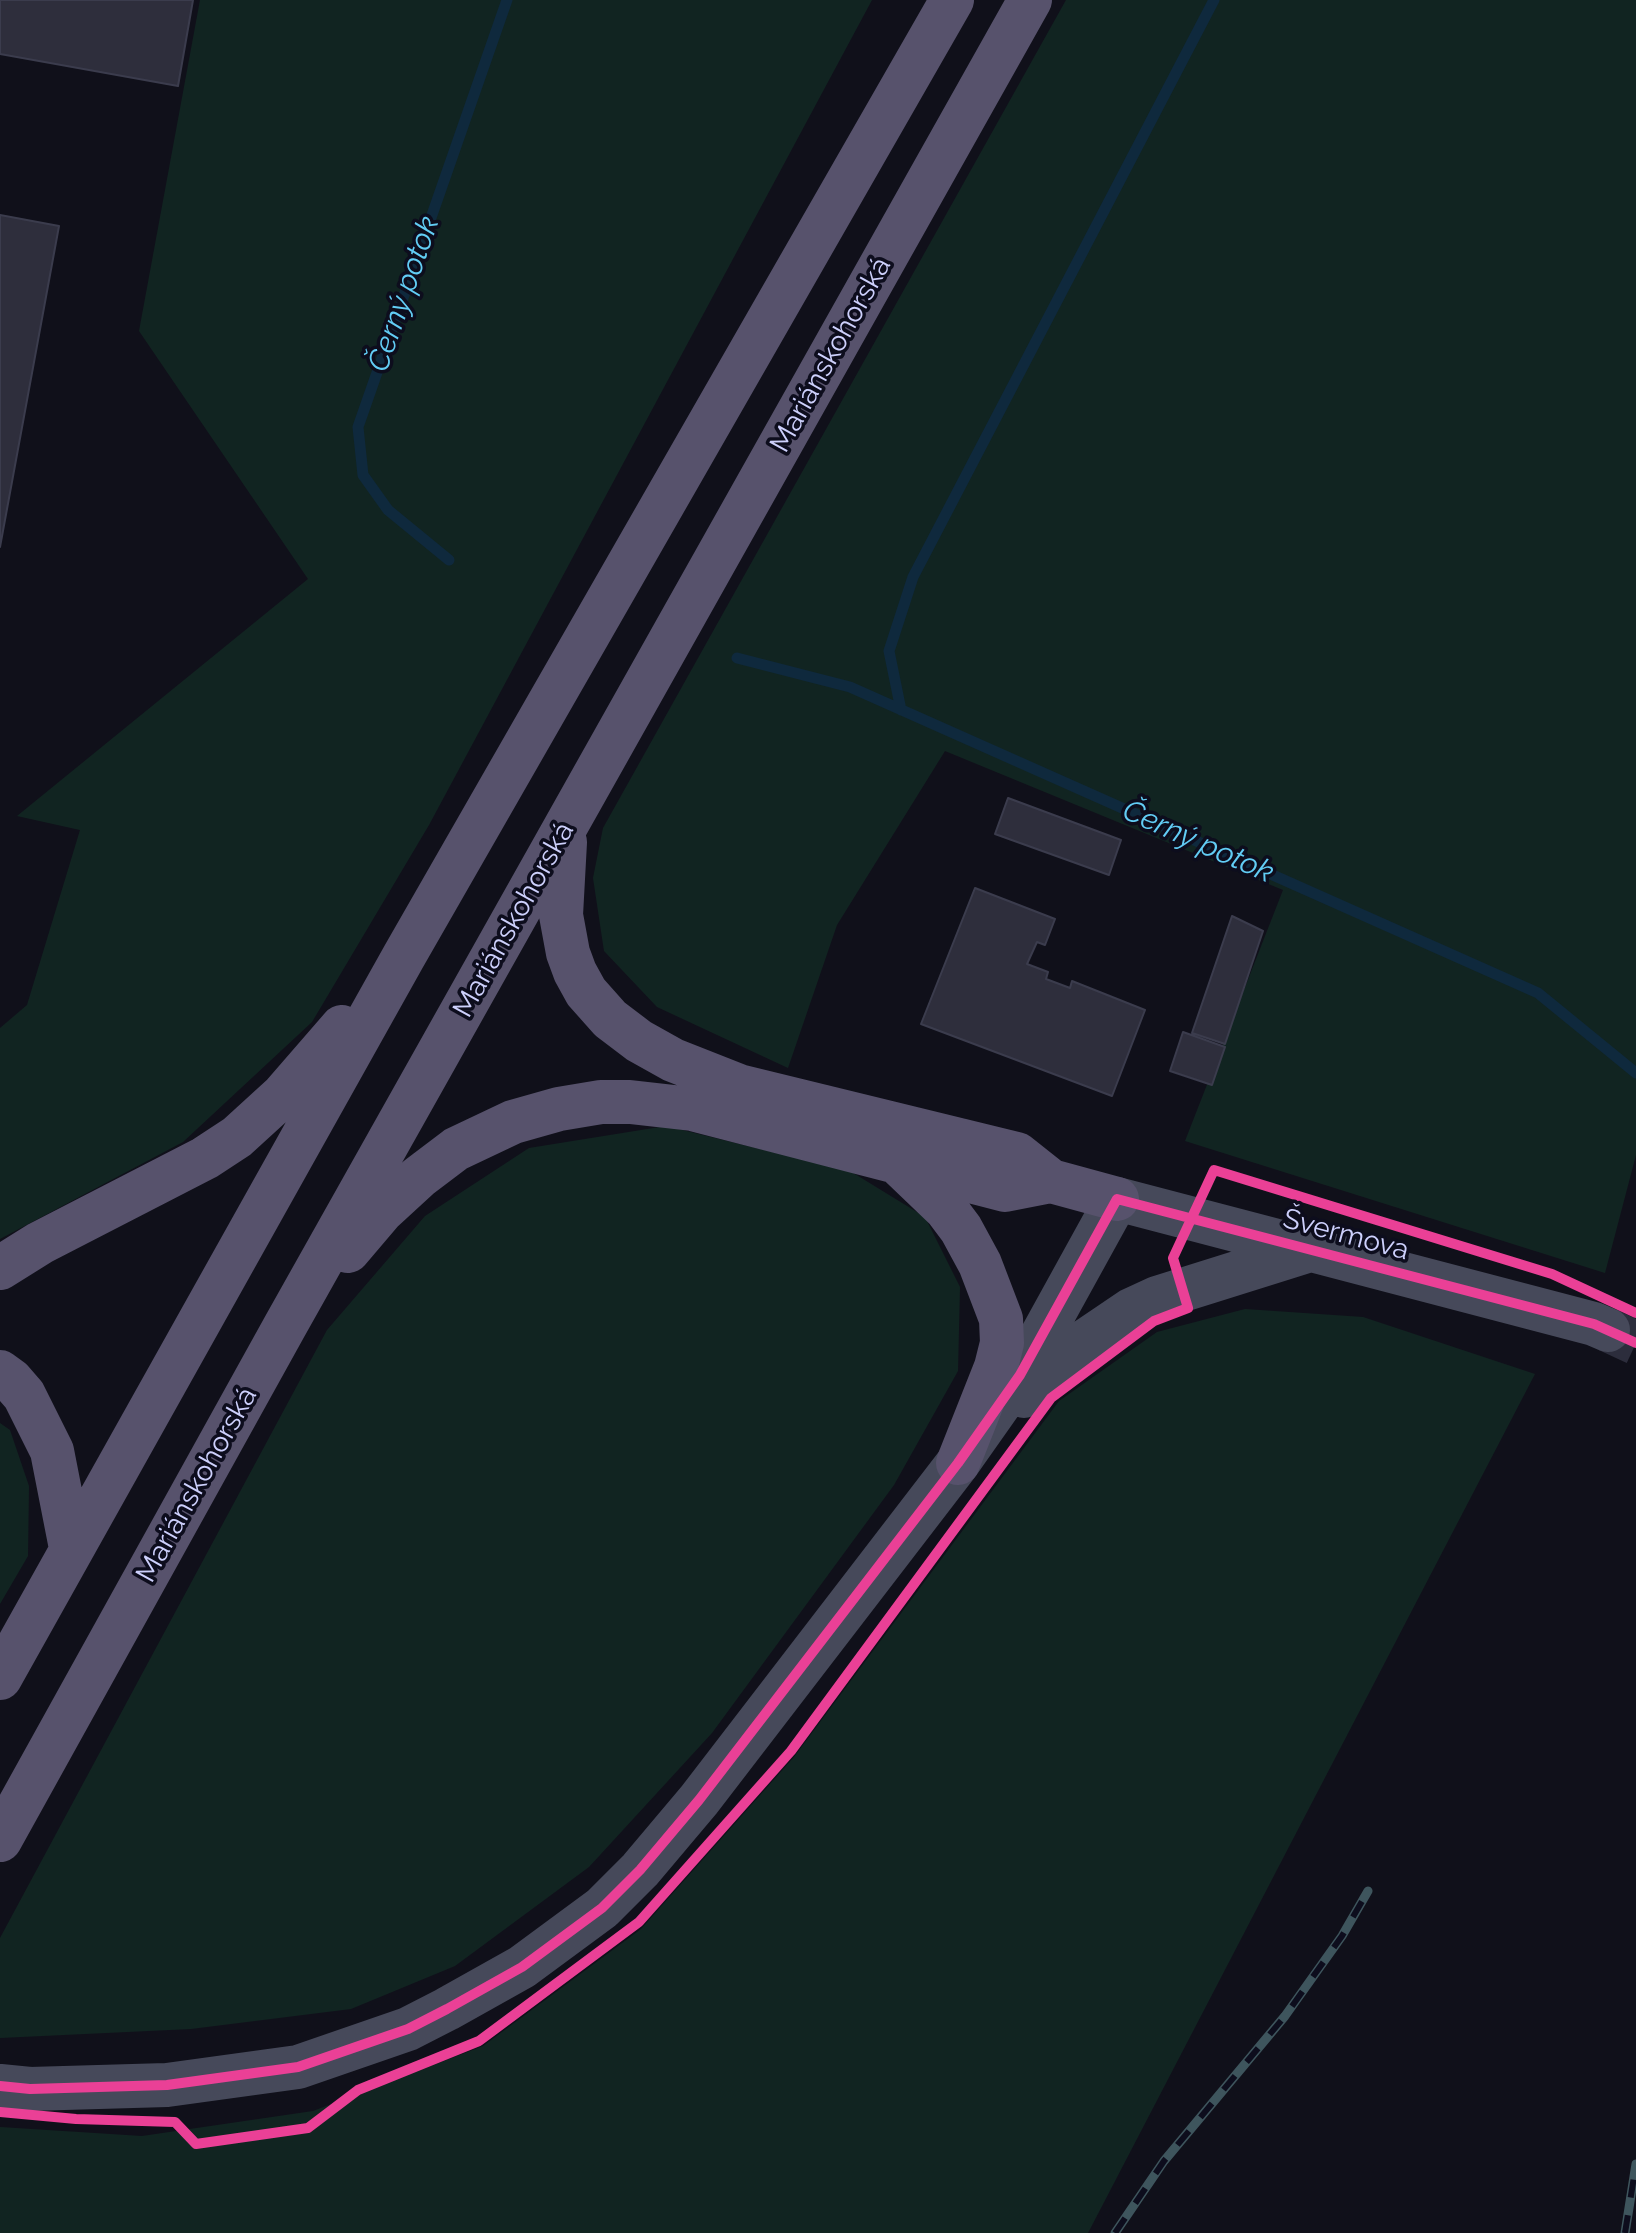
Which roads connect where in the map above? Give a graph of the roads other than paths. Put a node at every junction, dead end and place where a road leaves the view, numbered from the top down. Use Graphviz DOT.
graph roads {
  1 [pos="952,0"];
  2 [pos="1030,0"];
  3 [pos="567,827"];
  4 [pos="404,956"];
  5 [pos="898,1163"];
  6 [pos="1051,1181"];
  7 [pos="1117,1199"];
  8 [pos="1310,1250"];
  9 [pos="0,1268"];
  10 [pos="285,1326"];
  11 [pos="1608,1330"];
  12 [pos="0,1372"];
  13 [pos="958,1463"];
  14 [pos="71,1548"];
  15 [pos="0,1678"];
  16 [pos="0,1840"];
  17 [pos="0,2086"];
  1 -- 4 [label="main road"];
  2 -- 3 [label="main road, Mariánskohorská"];
  3 -- 6 [label="main road"];
  3 -- 10 [label="main road, Mariánskohorská"];
  4 -- 9 [label="main road"];
  4 -- 14 [label="main road"];
  5 -- 6 [label="main road"];
  5 -- 10 [label="main road"];
  5 -- 13 [label="main road"];
  6 -- 7 [label="main road"];
  7 -- 8 [label="street, Švermova"];
  7 -- 13 [label="street"];
  8 -- 11 [label="street, Švermova"];
  8 -- 13 [label="street"];
  10 -- 16 [label="main road, Mariánskohorská"];
  12 -- 14 [label="main road"];
  13 -- 17 [label="street"];
  14 -- 15 [label="main road"];
}
